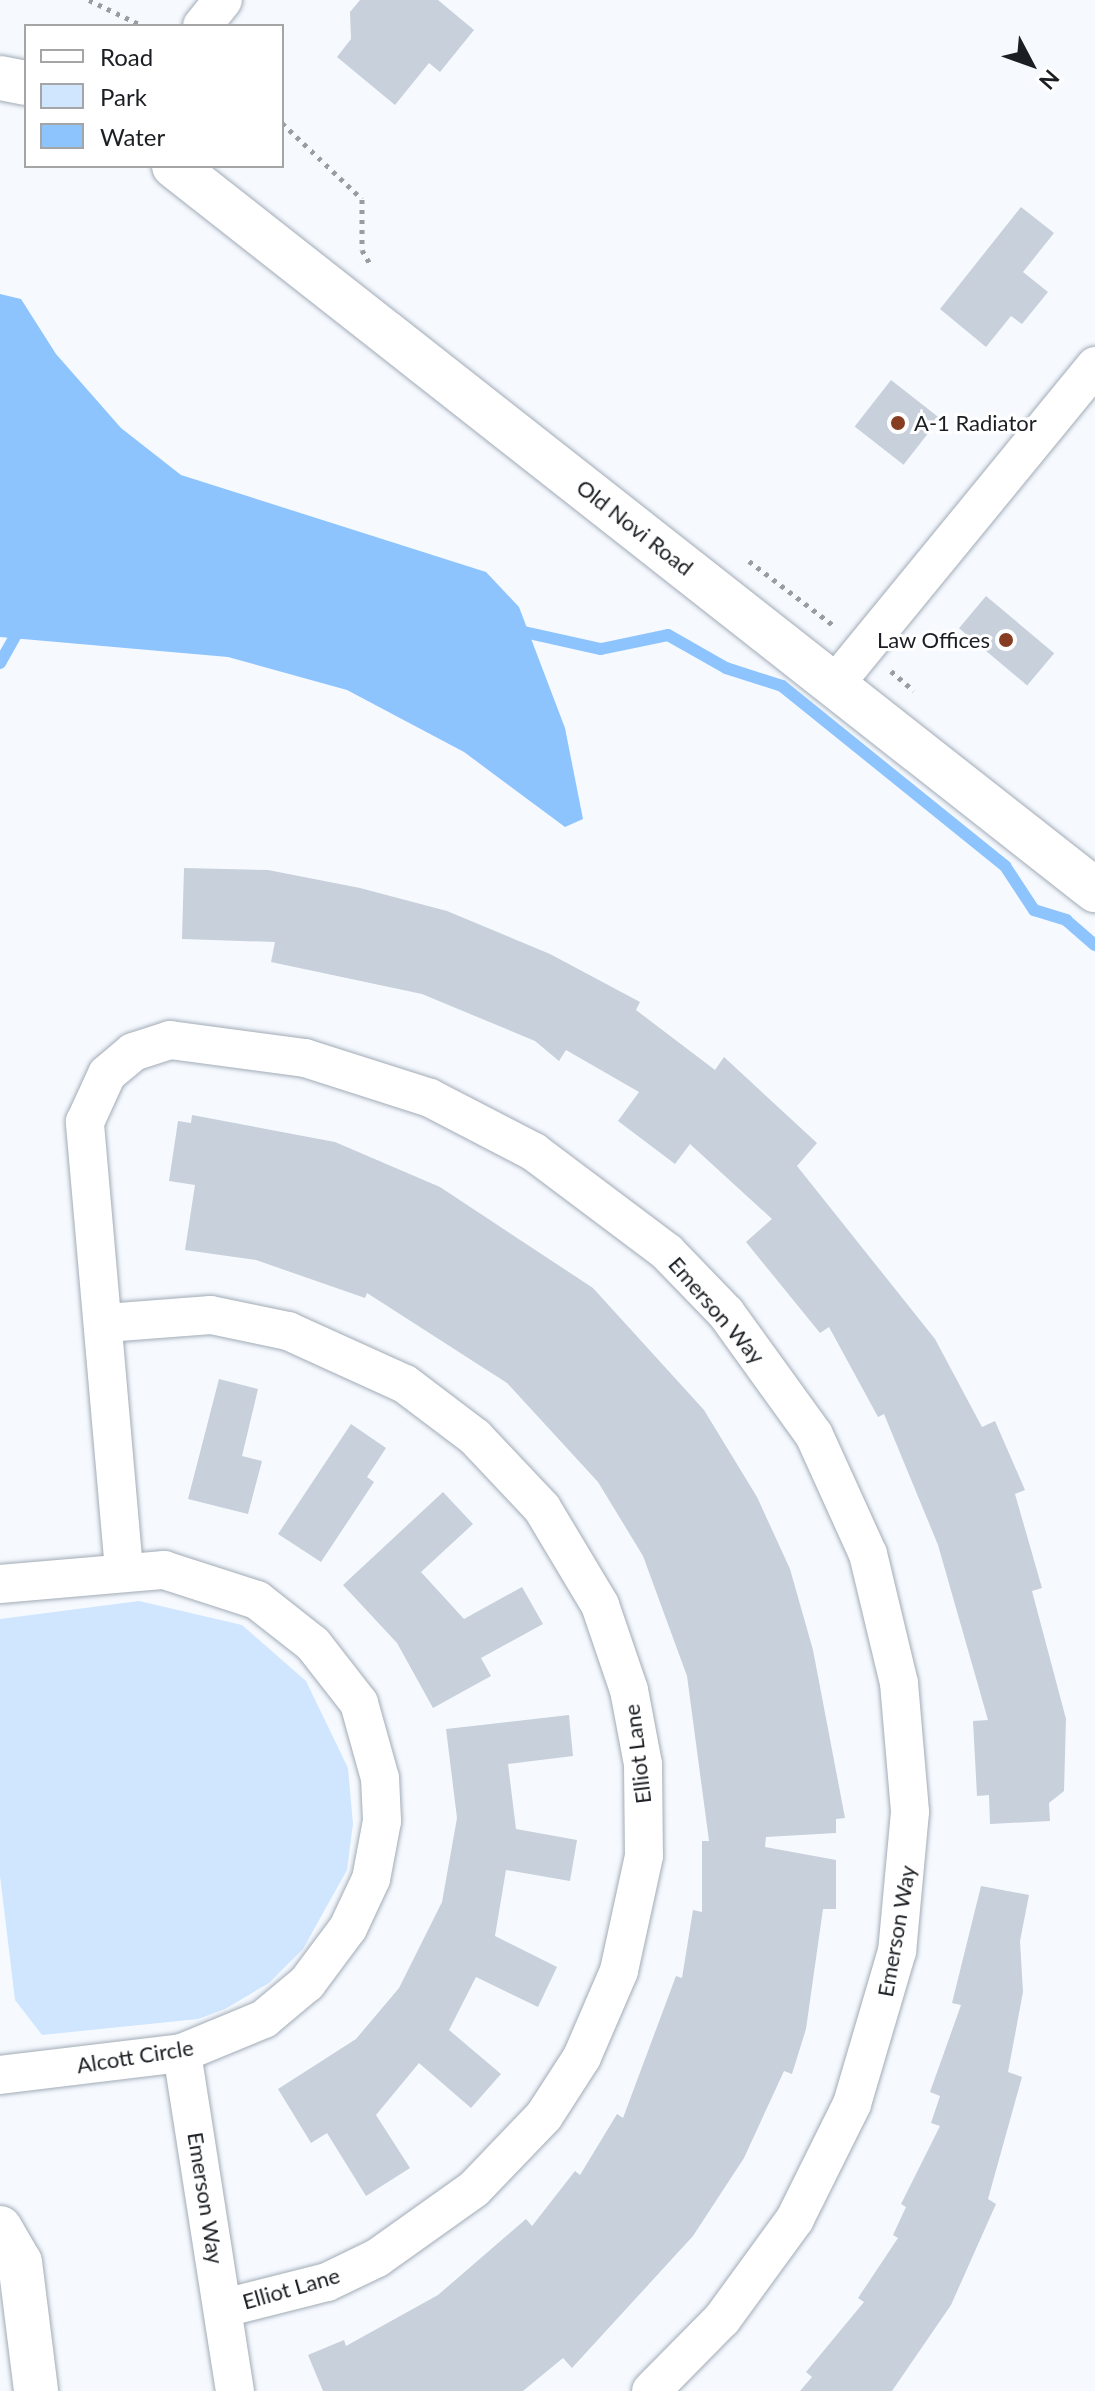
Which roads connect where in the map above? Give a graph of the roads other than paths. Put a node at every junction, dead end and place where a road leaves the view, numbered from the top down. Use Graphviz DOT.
graph roads {
  1 [pos="223,0"];
  2 [pos="204,24"];
  3 [pos="0,78"];
  4 [pos="24,83"];
  5 [pos="177,168"];
  6 [pos="1095,366"];
  7 [pos="835,684"];
  8 [pos="1095,890"];
  9 [pos="106,1323"];
  10 [pos="124,1570"];
  11 [pos="0,1584"];
  12 [pos="182,2053"];
  13 [pos="0,2075"];
  14 [pos="0,2228"];
  15 [pos="224,2308"];
  16 [pos="36,2391"];
  17 [pos="235,2391"];
  18 [pos="651,2391"];
  1 -- 2 [label="street"];
  3 -- 4 [label="street"];
  5 -- 7 [label="street, Old Novi Road"];
  6 -- 7 [label="street"];
  7 -- 8 [label="street, Old Novi Road"];
  9 -- 10 [label="street, Emerson Way"];
  9 -- 15 [label="street, Elliot Lane"];
  9 -- 18 [label="street, Emerson Way"];
  10 -- 11 [label="street, Alcott Circle"];
  10 -- 12 [label="street, Alcott Circle"];
  12 -- 13 [label="street, Alcott Circle"];
  12 -- 15 [label="street, Emerson Way"];
  14 -- 16 [label="street"];
  15 -- 17 [label="street, Emerson Way"];
}
